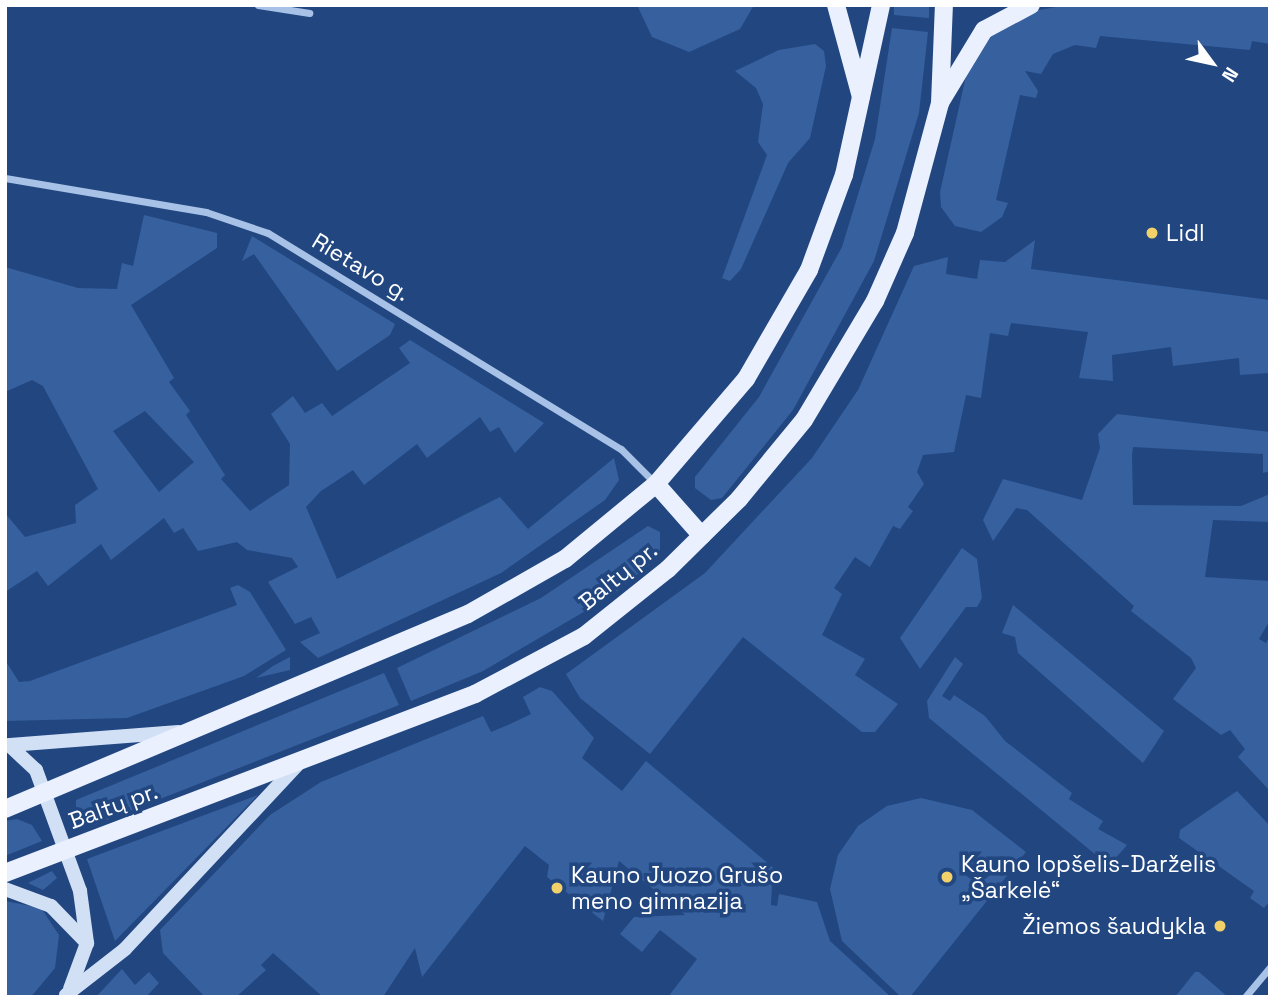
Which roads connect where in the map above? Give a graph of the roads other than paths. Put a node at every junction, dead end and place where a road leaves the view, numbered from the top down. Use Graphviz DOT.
graph roads {
  1 [pos="258,5"];
  2 [pos="836,5"];
  3 [pos="881,5"];
  4 [pos="944,5"];
  5 [pos="1031,5"];
  6 [pos="309,13"];
  7 [pos="940,103"];
  8 [pos="863,104"];
  9 [pos="5,177"];
  10 [pos="656,484"];
  11 [pos="702,536"];
  12 [pos="200,730"];
  13 [pos="7,745"];
  14 [pos="297,765"];
  15 [pos="45,794"];
  16 [pos="5,809"];
  17 [pos="66,849"];
  18 [pos="5,873"];
  19 [pos="5,889"];
  20 [pos="87,943"];
  21 [pos="1270,967"];
  22 [pos="65,996"];
  23 [pos="1245,997"];
  1 -- 6 [label="street"];
  2 -- 8 [label="main road"];
  3 -- 8 [label="main road, Baltų pr."];
  4 -- 7 [label="main road, Baltų pr."];
  5 -- 7 [label="main road"];
  7 -- 11 [label="main road, Baltų pr."];
  8 -- 10 [label="main road, Baltų pr."];
  9 -- 10 [label="street, Rietavo g."];
  10 -- 11 [label="main road"];
  10 -- 12 [label="main road, Baltų pr."];
  11 -- 14 [label="main road, Baltų pr."];
  12 -- 13 [label="main road"];
  12 -- 15 [label="main road, Baltų pr."];
  13 -- 15 [label="main road"];
  14 -- 17 [label="main road, Baltų pr."];
  14 -- 22 [label="main road"];
  15 -- 16 [label="main road, Baltų pr."];
  15 -- 17 [label="main road"];
  17 -- 18 [label="main road, Baltų pr."];
  17 -- 20 [label="main road"];
  19 -- 20 [label="main road"];
  20 -- 22 [label="main road"];
  21 -- 23 [label="street"];
}
